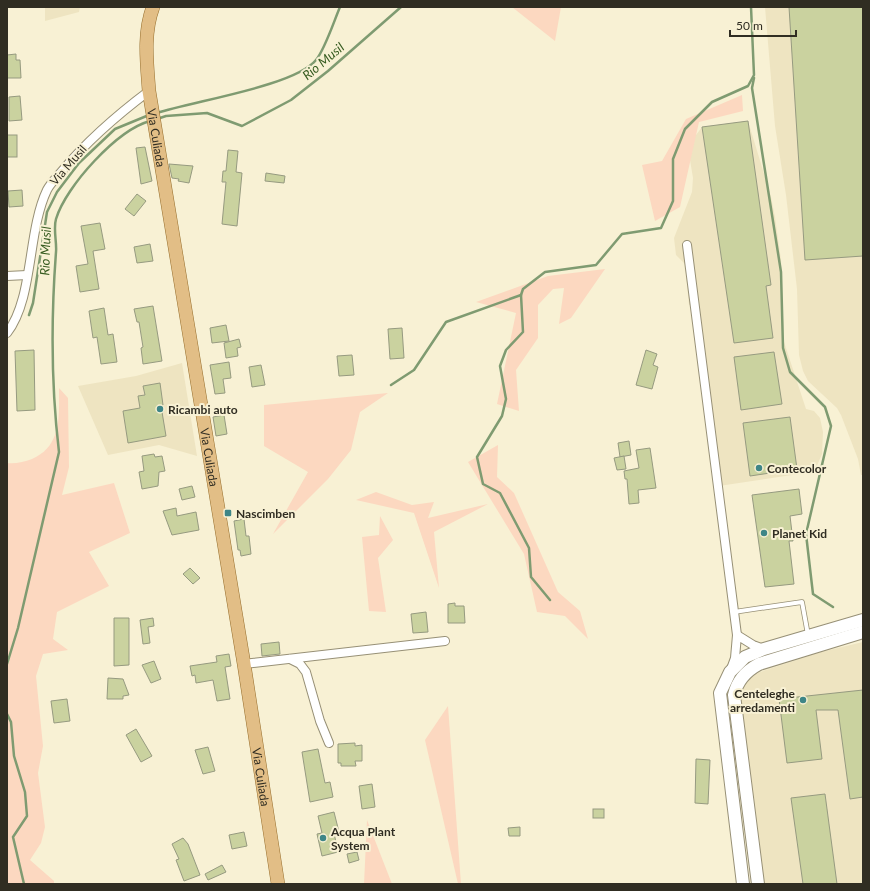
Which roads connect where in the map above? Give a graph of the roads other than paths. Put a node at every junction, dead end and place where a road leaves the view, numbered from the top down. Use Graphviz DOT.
graph roads {
  1 [pos="153,7"];
  2 [pos="150,97"];
  3 [pos="687,245"];
  4 [pos="27,275"];
  5 [pos="7,276"];
  6 [pos="7,333"];
  7 [pos="734,612"];
  8 [pos="863,620"];
  9 [pos="863,632"];
  10 [pos="737,635"];
  11 [pos="808,635"];
  12 [pos="445,641"];
  13 [pos="812,648"];
  14 [pos="764,649"];
  15 [pos="290,659"];
  16 [pos="244,664"];
  17 [pos="730,672"];
  18 [pos="740,741"];
  19 [pos="329,743"];
  20 [pos="725,745"];
  21 [pos="752,834"];
  22 [pos="737,836"];
  23 [pos="278,884"];
  24 [pos="743,884"];
  25 [pos="758,884"];
  1 -- 2 [label="main road, Via Culiada"];
  2 -- 4 [label="street, Via Musil"];
  2 -- 16 [label="main road, Via Culiada"];
  3 -- 7 [label="street"];
  4 -- 5 [label="street"];
  4 -- 6 [label="street, Via Musil"];
  7 -- 10 [label="street"];
  7 -- 11 [label="lane"];
  8 -- 11 [label="street"];
  9 -- 13 [label="street"];
  10 -- 14 [label="street"];
  10 -- 17 [label="street"];
  11 -- 13 [label="lane"];
  11 -- 14 [label="street"];
  12 -- 15 [label="street"];
  13 -- 18 [label="street"];
  14 -- 17 [label="street"];
  15 -- 16 [label="street"];
  15 -- 19 [label="street"];
  16 -- 23 [label="main road, Via Culiada"];
  17 -- 20 [label="street"];
  18 -- 20 [label="lane"];
  18 -- 21 [label="street"];
  20 -- 22 [label="street"];
  21 -- 22 [label="lane"];
  21 -- 25 [label="street"];
  22 -- 24 [label="street"];
}
